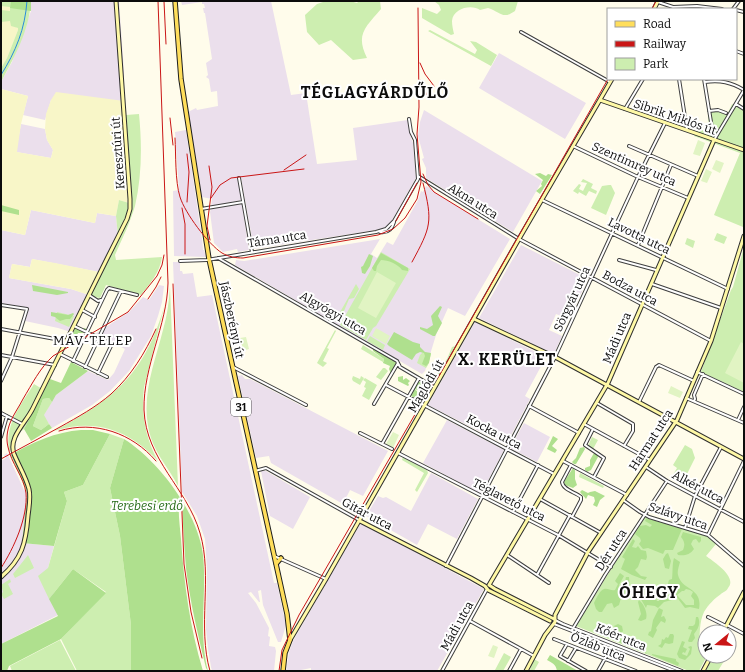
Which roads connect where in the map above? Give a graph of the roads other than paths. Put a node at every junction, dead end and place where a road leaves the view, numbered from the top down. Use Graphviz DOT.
graph roads {
  1 [pos="116,1"];
  2 [pos="175,1"];
  3 [pos="658,2"];
  4 [pos="693,8"];
  5 [pos="521,32"];
  6 [pos="607,79"];
  7 [pos="642,80"];
  8 [pos="679,80"];
  9 [pos="704,80"];
  10 [pos="726,80"];
  11 [pos="611,81"];
  12 [pos="744,90"];
  13 [pos="600,100"];
  14 [pos="736,104"];
  15 [pos="625,109"];
  16 [pos="744,109"];
  17 [pos="709,111"];
  18 [pos="726,113"];
  19 [pos="409,119"];
  20 [pos="665,123"];
  21 [pos="712,128"];
  22 [pos="687,131"];
  23 [pos="714,140"];
  24 [pos="573,146"];
  25 [pos="629,146"];
  26 [pos="744,150"];
  27 [pos="648,156"];
  28 [pos="671,165"];
  29 [pos="418,176"];
  30 [pos="698,176"];
  31 [pos="638,177"];
  32 [pos="239,178"];
  33 [pos="662,186"];
  34 [pos="688,198"];
  35 [pos="542,200"];
  36 [pos="243,202"];
  37 [pos="201,209"];
  38 [pos="612,233"];
  39 [pos="744,236"];
  40 [pos="519,240"];
  41 [pos="638,245"];
  42 [pos="252,252"];
  43 [pos="218,258"];
  44 [pos="663,258"];
  45 [pos="209,259"];
  46 [pos="619,260"];
  47 [pos="180,261"];
  48 [pos="656,270"];
  49 [pos="592,278"];
  50 [pos="651,283"];
  51 [pos="728,289"];
  52 [pos="121,291"];
  53 [pos="89,295"];
  54 [pos="137,295"];
  55 [pos="103,297"];
  56 [pos="642,304"];
  57 [pos="1,306"];
  58 [pos="721,308"];
  59 [pos="82,310"];
  60 [pos="94,317"];
  61 [pos="474,319"];
  62 [pos="74,326"];
  63 [pos="1,329"];
  64 [pos="88,332"];
  65 [pos="20,333"];
  66 [pos="100,338"];
  67 [pos="66,341"];
  68 [pos="711,341"];
  69 [pos="60,354"];
  70 [pos="1,355"];
  71 [pos="12,357"];
  72 [pos="555,357"];
  73 [pos="73,361"];
  74 [pos="398,364"];
  75 [pos="55,365"];
  76 [pos="85,367"];
  77 [pos="232,367"];
  78 [pos="698,372"];
  79 [pos="98,373"];
  80 [pos="703,374"];
  81 [pos="107,378"];
  82 [pos="419,378"];
  83 [pos="1,381"];
  84 [pos="694,381"];
  85 [pos="386,385"];
  86 [pos="607,385"];
  87 [pos="436,388"];
  88 [pos="744,394"];
  89 [pos="408,396"];
  90 [pos="686,398"];
  91 [pos="694,401"];
  92 [pos="639,402"];
  93 [pos="597,403"];
  94 [pos="374,404"];
  95 [pos="306,405"];
  96 [pos="425,406"];
  97 [pos="529,406"];
  98 [pos="744,407"];
  99 [pos="1,413"];
  100 [pos="7,416"];
  101 [pos="738,420"];
  102 [pos="675,422"];
  103 [pos="744,423"];
  104 [pos="23,424"];
  105 [pos="584,424"];
  106 [pos="593,429"];
  107 [pos="360,433"];
  108 [pos="579,433"];
  109 [pos="1,437"];
  110 [pos="382,444"];
  111 [pos="624,446"];
  112 [pos="722,447"];
  113 [pos="507,448"];
  114 [pos="392,450"];
  115 [pos="398,453"];
  116 [pos="650,460"];
  117 [pos="744,460"];
  118 [pos="563,461"];
  119 [pos="538,465"];
  120 [pos="571,465"];
  121 [pos="646,466"];
  122 [pos="255,471"];
  123 [pos="555,474"];
  124 [pos="594,478"];
  125 [pos="667,481"];
  126 [pos="626,494"];
  127 [pos="695,496"];
  128 [pos="483,497"];
  129 [pos="540,499"];
  130 [pos="623,500"];
  131 [pos="721,509"];
  132 [pos="513,512"];
  133 [pos="644,515"];
  134 [pos="571,516"];
  135 [pos="528,520"];
  136 [pos="360,521"];
  137 [pos="744,522"];
  138 [pos="685,528"];
  139 [pos="601,533"];
  140 [pos="708,535"];
  141 [pos="558,536"];
  142 [pos="588,552"];
  143 [pos="274,555"];
  144 [pos="507,555"];
  145 [pos="281,558"];
  146 [pos="276,564"];
  147 [pos="446,566"];
  148 [pos="611,566"];
  149 [pos="744,566"];
  150 [pos="537,575"];
  151 [pos="1,577"];
  152 [pos="326,579"];
  153 [pos="549,582"];
  154 [pos="489,587"];
  155 [pos="744,592"];
  156 [pos="708,617"];
  157 [pos="470,621"];
  158 [pos="552,621"];
  159 [pos="724,624"];
  160 [pos="727,624"];
  161 [pos="572,629"];
  162 [pos="554,639"];
  163 [pos="290,640"];
  164 [pos="567,644"];
  165 [pos="612,645"];
  166 [pos="576,648"];
  167 [pos="521,649"];
  168 [pos="534,656"];
  169 [pos="605,659"];
  170 [pos="568,661"];
  171 [pos="283,671"];
  172 [pos="442,671"];
  173 [pos="509,671"];
  174 [pos="526,671"];
  175 [pos="586,671"];
  176 [pos="598,671"];
  177 [pos="636,671"];
  178 [pos="676,671"];
  179 [pos="682,671"];
  1 -- 53 [label="street, Keresztúri út"];
  2 -- 37 [label="main road, Jászberényi út / 31"];
  3 -- 4 [label="street"];
  5 -- 6 [label="street"];
  7 -- 15 [label="street"];
  8 -- 22 [label="street"];
  9 -- 10 [label="street"];
  9 -- 17 [label="street"];
  10 -- 12 [label="street"];
  11 -- 13 [label="street, Maglódi út"];
  12 -- 14 [label="street, Mádi utca"];
  13 -- 15 [label="street, Sibrik Miklós út"];
  13 -- 24 [label="street, Maglódi út"];
  14 -- 16 [label="street"];
  14 -- 23 [label="street, Mádi utca"];
  15 -- 20 [label="street, Sibrik Miklós út"];
  17 -- 18 [label="street"];
  17 -- 21 [label="street"];
  19 -- 29 [label="street"];
  20 -- 22 [label="street, Sibrik Miklós út"];
  20 -- 27 [label="street, Sörgyár utca"];
  22 -- 23 [label="street, Sibrik Miklós út"];
  23 -- 26 [label="street, Sibrik Miklós út"];
  23 -- 30 [label="street, Mádi utca"];
  24 -- 31 [label="street, Szentimrey utca"];
  24 -- 35 [label="street, Maglódi út"];
  25 -- 27 [label="street"];
  27 -- 28 [label="street"];
  27 -- 31 [label="street, Sörgyár utca"];
  28 -- 30 [label="street"];
  28 -- 33 [label="street"];
  29 -- 40 [label="street, Akna utca"];
  29 -- 42 [label="street, Tárna utca"];
  30 -- 34 [label="street, Mádi utca"];
  31 -- 33 [label="street, Szentimrey utca"];
  31 -- 38 [label="street, Sörgyár utca"];
  32 -- 36 [label="street"];
  33 -- 34 [label="street, Szentimrey utca"];
  33 -- 41 [label="street"];
  34 -- 44 [label="street, Mádi utca"];
  35 -- 38 [label="street, Lavotta utca"];
  35 -- 40 [label="street, Maglódi út"];
  36 -- 37 [label="street"];
  36 -- 42 [label="street"];
  37 -- 45 [label="main road, Jászberényi út / 31"];
  38 -- 41 [label="street, Lavotta utca"];
  38 -- 49 [label="street, Sörgyár utca"];
  39 -- 51 [label="street, Harmat utca"];
  40 -- 49 [label="street, Bodza utca"];
  40 -- 61 [label="street, Maglódi út"];
  41 -- 44 [label="street, Lavotta utca"];
  42 -- 43 [label="street, Tárna utca"];
  43 -- 45 [label="street, Tárna utca"];
  43 -- 74 [label="street, Algyógyi utca"];
  44 -- 48 [label="street, Mádi utca"];
  44 -- 51 [label="street, Lavotta utca"];
  45 -- 47 [label="street, Tárna utca"];
  45 -- 77 [label="main road, Jászberényi út / 31"];
  46 -- 48 [label="street"];
  48 -- 50 [label="street, Mádi utca"];
  49 -- 56 [label="street, Bodza utca"];
  49 -- 72 [label="street, Sörgyár utca"];
  50 -- 56 [label="street, Mádi utca"];
  50 -- 58 [label="street"];
  51 -- 58 [label="street, Harmat utca"];
  52 -- 54 [label="street"];
  52 -- 55 [label="street"];
  52 -- 66 [label="street"];
  53 -- 55 [label="street"];
  53 -- 59 [label="street, Keresztúri út"];
  55 -- 60 [label="street"];
  56 -- 68 [label="street, Bodza utca"];
  56 -- 86 [label="street, Mádi utca"];
  57 -- 65 [label="street"];
  58 -- 68 [label="street, Harmat utca"];
  59 -- 60 [label="street"];
  59 -- 62 [label="street, Keresztúri út"];
  60 -- 64 [label="street"];
  61 -- 72 [label="street"];
  61 -- 87 [label="street, Maglódi út"];
  62 -- 64 [label="street"];
  62 -- 67 [label="street, Keresztúri út"];
  63 -- 65 [label="street"];
  64 -- 66 [label="street"];
  64 -- 73 [label="street"];
  65 -- 67 [label="street"];
  65 -- 71 [label="street"];
  66 -- 76 [label="street"];
  66 -- 79 [label="street"];
  67 -- 69 [label="street, Keresztúri út"];
  68 -- 78 [label="street, Harmat utca"];
  69 -- 73 [label="street"];
  69 -- 75 [label="street, Keresztúri út"];
  70 -- 71 [label="street"];
  71 -- 75 [label="street"];
  71 -- 83 [label="street"];
  72 -- 86 [label="street"];
  72 -- 97 [label="street, Sörgyár utca"];
  73 -- 76 [label="street"];
  74 -- 82 [label="street, Algyógyi utca"];
  74 -- 85 [label="street"];
  75 -- 104 [label="street, Keresztúri út"];
  76 -- 79 [label="street"];
  77 -- 95 [label="street"];
  77 -- 122 [label="main road, Jászberényi út / 31"];
  78 -- 80 [label="street"];
  78 -- 84 [label="street, Harmat utca"];
  79 -- 81 [label="street"];
  80 -- 88 [label="street"];
  80 -- 91 [label="street"];
  82 -- 87 [label="street, Algyógyi utca"];
  82 -- 89 [label="street, Maglódi út"];
  84 -- 90 [label="street, Harmat utca"];
  84 -- 92 [label="street"];
  85 -- 89 [label="street, Kocka utca"];
  85 -- 94 [label="street"];
  86 -- 92 [label="street"];
  86 -- 93 [label="street, Mádi utca"];
  87 -- 96 [label="street, Maglódi út"];
  89 -- 96 [label="street, Kocka utca"];
  89 -- 110 [label="street, Maglódi út"];
  90 -- 91 [label="street"];
  90 -- 102 [label="street, Harmat utca"];
  91 -- 101 [label="street"];
  92 -- 102 [label="street"];
  93 -- 105 [label="street, Mádi utca"];
  93 -- 111 [label="street"];
  96 -- 113 [label="street, Kocka utca"];
  96 -- 115 [label="street, Maglódi út"];
  97 -- 108 [label="street"];
  97 -- 113 [label="street, Sörgyár utca"];
  98 -- 101 [label="street"];
  99 -- 100 [label="street"];
  100 -- 104 [label="street"];
  100 -- 109 [label="street"];
  101 -- 103 [label="street"];
  102 -- 112 [label="street"];
  102 -- 116 [label="street, Harmat utca"];
  104 -- 151 [label="street, Keresztúri út"];
  105 -- 106 [label="street"];
  105 -- 108 [label="street, Mádi utca"];
  106 -- 111 [label="street"];
  106 -- 124 [label="street"];
  107 -- 110 [label="street"];
  108 -- 118 [label="street, Mádi utca"];
  110 -- 114 [label="street"];
  111 -- 116 [label="street"];
  112 -- 117 [label="street"];
  112 -- 127 [label="street"];
  113 -- 119 [label="street, Kocka utca"];
  113 -- 128 [label="street, Sörgyár utca"];
  115 -- 128 [label="street, Téglavető utca"];
  115 -- 136 [label="street, Maglódi út"];
  116 -- 121 [label="street, Harmat utca"];
  117 -- 131 [label="street"];
  118 -- 120 [label="street"];
  118 -- 123 [label="street, Mádi utca"];
  119 -- 123 [label="street, Kocka utca"];
  119 -- 132 [label="street"];
  120 -- 124 [label="street"];
  120 -- 134 [label="street"];
  121 -- 125 [label="street, Alkér utca"];
  121 -- 126 [label="street, Harmat utca"];
  122 -- 136 [label="street, Gitár utca"];
  122 -- 143 [label="main road, Jászberényi út / 31"];
  123 -- 129 [label="street, Mádi utca"];
  124 -- 126 [label="street"];
  125 -- 127 [label="street, Alkér utca"];
  125 -- 133 [label="street, Dér utca"];
  126 -- 130 [label="street, Harmat utca"];
  127 -- 131 [label="street, Alkér utca"];
  127 -- 138 [label="street"];
  128 -- 132 [label="street, Téglavető utca"];
  128 -- 147 [label="street, Sörgyár utca"];
  129 -- 134 [label="street"];
  129 -- 135 [label="street, Mádi utca"];
  130 -- 133 [label="street, Szlávy utca"];
  130 -- 139 [label="street, Harmat utca"];
  131 -- 137 [label="street, Alkér utca"];
  131 -- 140 [label="street"];
  132 -- 135 [label="street, Téglavető utca"];
  133 -- 138 [label="street, Szlávy utca"];
  133 -- 148 [label="street, Dér utca"];
  134 -- 139 [label="street"];
  134 -- 141 [label="street"];
  135 -- 141 [label="street, Téglavető utca"];
  135 -- 144 [label="street, Mádi utca"];
  136 -- 147 [label="street, Gitár utca"];
  136 -- 152 [label="street, Maglódi út"];
  138 -- 140 [label="street, Szlávy utca"];
  139 -- 142 [label="street, Harmat utca"];
  140 -- 149 [label="street, Szlávy utca"];
  141 -- 142 [label="street, Téglavető utca"];
  141 -- 150 [label="street"];
  142 -- 148 [label="street, Téglavető utca"];
  142 -- 158 [label="street, Harmat utca"];
  143 -- 145 [label="street"];
  143 -- 146 [label="main road, Jászberényi út / 31"];
  144 -- 150 [label="street"];
  144 -- 154 [label="street, Mádi utca"];
  145 -- 146 [label="main road"];
  145 -- 152 [label="street"];
  146 -- 163 [label="main road, Jászberényi út / 31"];
  147 -- 154 [label="street, Gitár utca"];
  148 -- 161 [label="street, Dér utca"];
  150 -- 153 [label="street"];
  152 -- 163 [label="street, Maglódi út"];
  154 -- 157 [label="street, Mádi utca"];
  154 -- 158 [label="street, Gitár utca"];
  155 -- 160 [label="street"];
  156 -- 159 [label="street"];
  157 -- 167 [label="street"];
  157 -- 172 [label="street, Mádi utca"];
  158 -- 161 [label="street, Kőér utca"];
  158 -- 161 [label="street, Kőér utca"];
  158 -- 168 [label="street, Harmat utca"];
  161 -- 165 [label="street, Kőér utca"];
  162 -- 164 [label="street, Őzláb utca"];
  163 -- 171 [label="main road, 31"];
  164 -- 166 [label="street, Őzláb utca"];
  164 -- 170 [label="street"];
  165 -- 169 [label="street"];
  165 -- 178 [label="street, Kőér utca"];
  165 -- 179 [label="street, Kőér utca"];
  166 -- 169 [label="street, Őzláb utca"];
  166 -- 170 [label="street"];
  167 -- 168 [label="street"];
  167 -- 173 [label="street"];
  168 -- 174 [label="street, Harmat utca"];
  169 -- 176 [label="street"];
  169 -- 177 [label="street, Őzláb utca"];
  170 -- 175 [label="street"];
}
